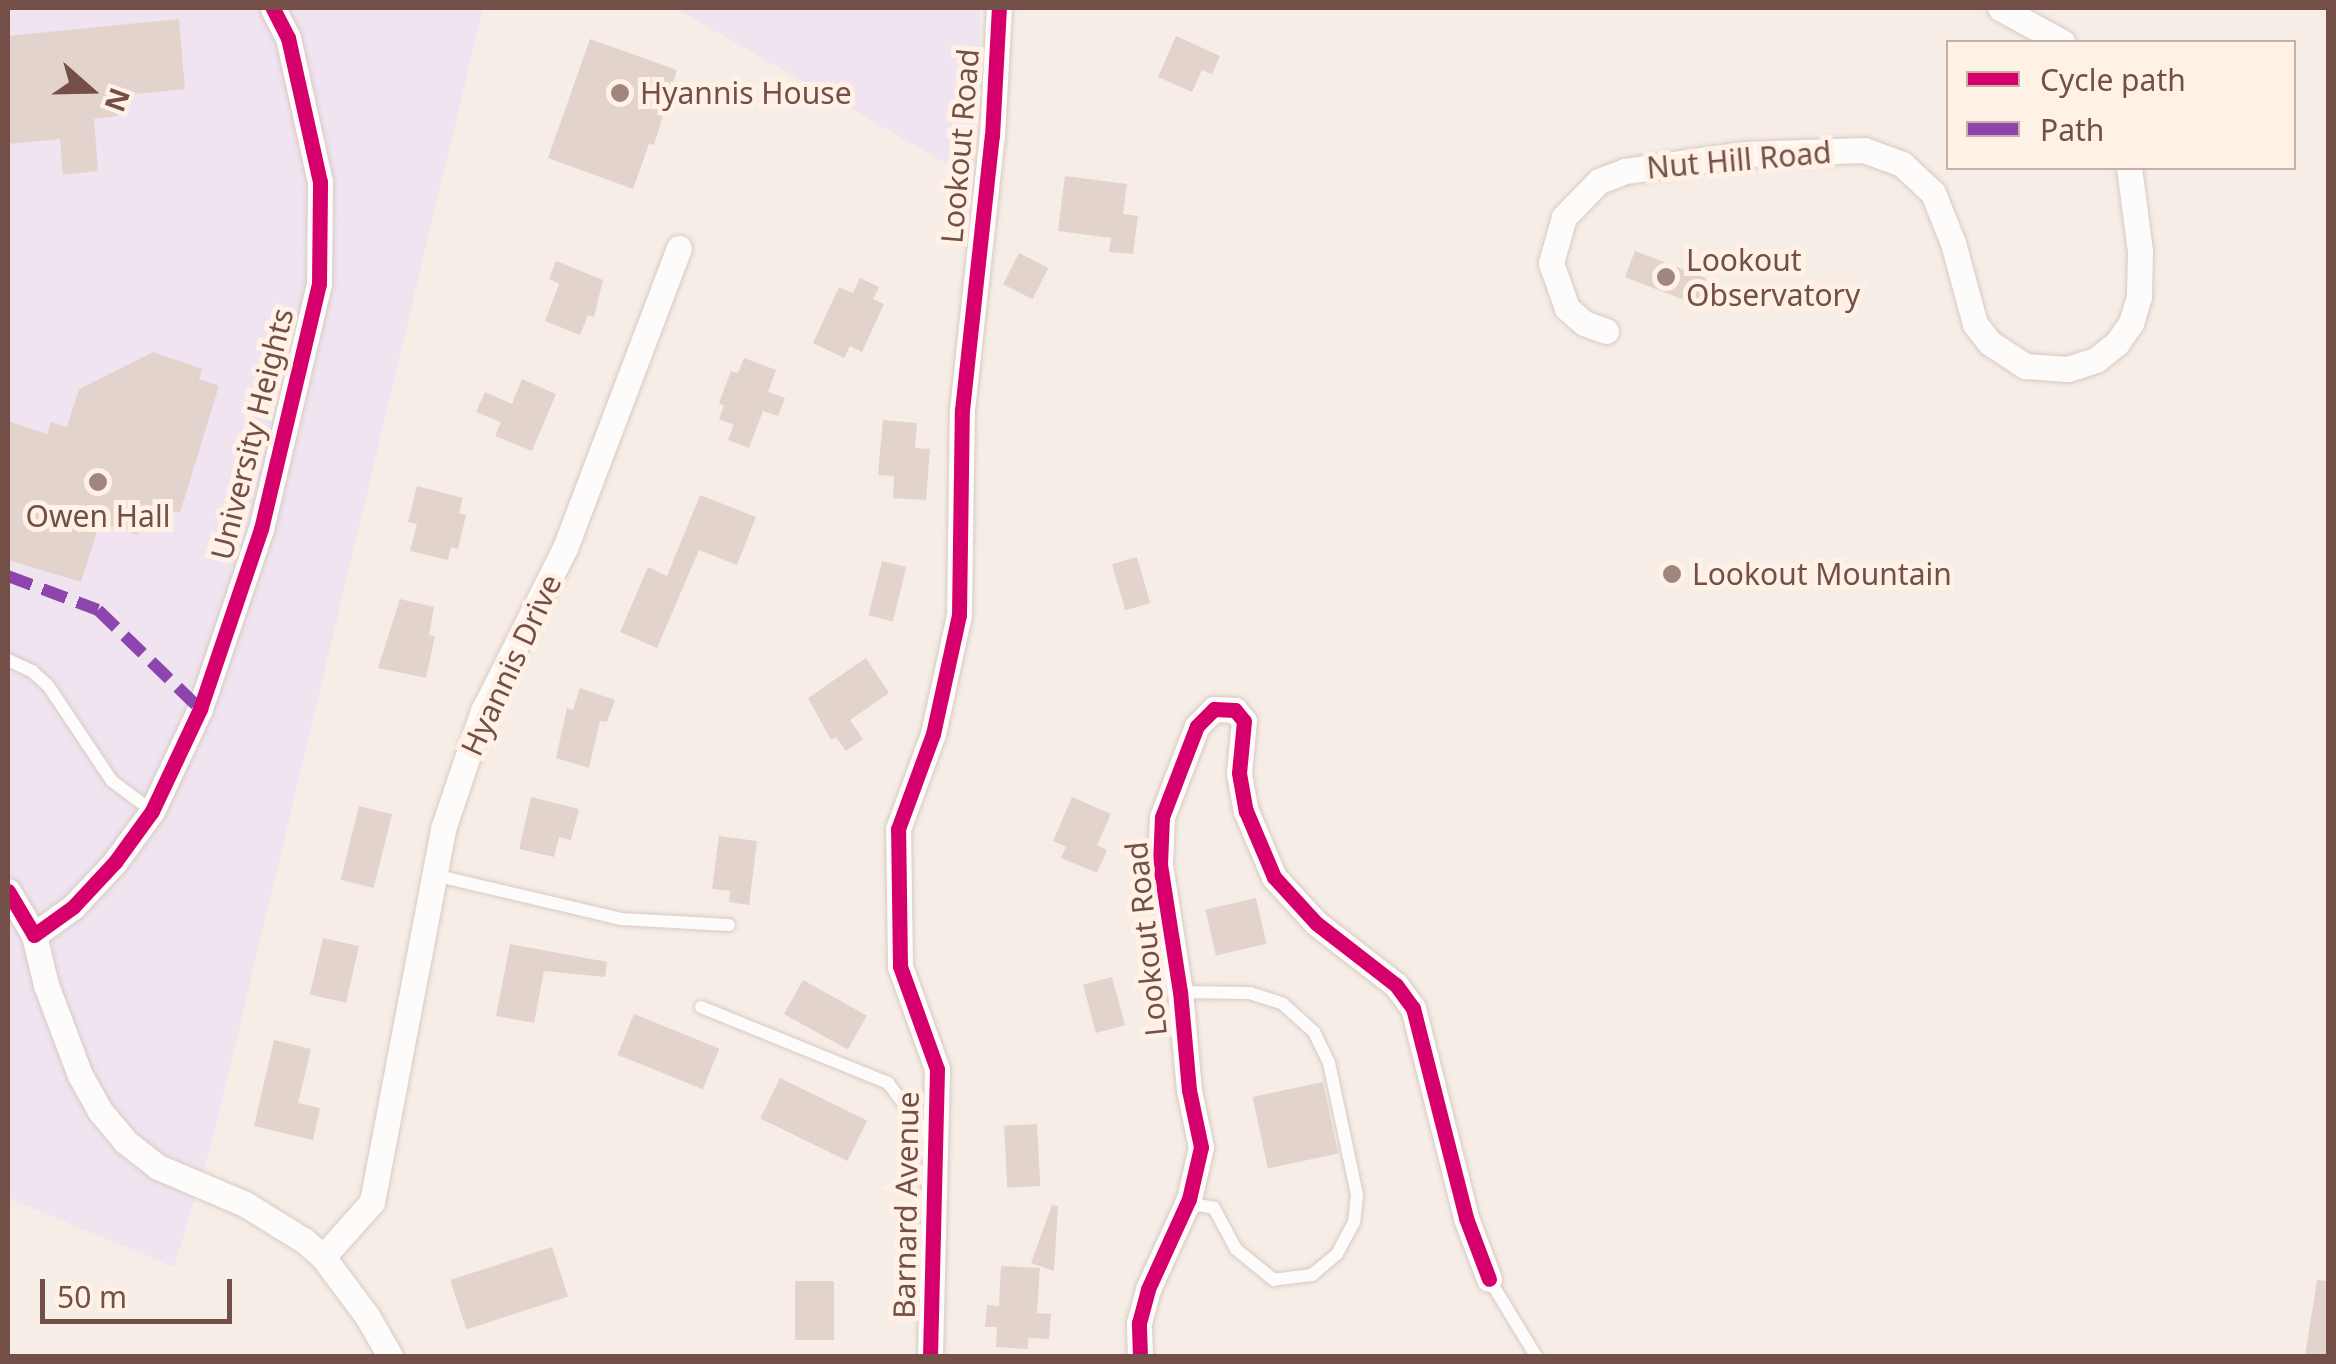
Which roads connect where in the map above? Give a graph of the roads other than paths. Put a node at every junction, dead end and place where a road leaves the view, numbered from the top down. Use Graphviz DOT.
graph roads {
  1 [pos="273,8"];
  2 [pos="998,8"];
  3 [pos="2000,8"];
  4 [pos="2058,40"];
  5 [pos="2129,170"];
  6 [pos="678,248"];
  7 [pos="1606,331"];
  8 [pos="962,410"];
  9 [pos="8,660"];
  10 [pos="152,810"];
  11 [pos="434,875"];
  12 [pos="8,891"];
  13 [pos="729,926"];
  14 [pos="34,934"];
  15 [pos="1180,992"];
  16 [pos="701,1007"];
  17 [pos="936,1146"];
  18 [pos="1181,1215"];
  19 [pos="324,1257"];
  20 [pos="1489,1279"];
  21 [pos="390,1356"];
  22 [pos="930,1356"];
  23 [pos="1140,1356"];
  24 [pos="1536,1356"];
  1 -- 10 [label="street, University Heights"];
  2 -- 8 [label="street, Lookout Road"];
  3 -- 4 [label="street"];
  5 -- 7 [label="street, Nut Hill Road"];
  6 -- 11 [label="street, Hyannis Drive"];
  8 -- 17 [label="street, Barnard Avenue"];
  9 -- 10 [label="lane"];
  10 -- 14 [label="street, University Heights"];
  11 -- 13 [label="lane"];
  11 -- 19 [label="street, Hyannis Drive"];
  12 -- 14 [label="street"];
  14 -- 19 [label="street"];
  15 -- 18 [label="street, Lookout Road"];
  15 -- 18 [label="lane"];
  15 -- 20 [label="street, Lookout Road"];
  16 -- 17 [label="lane"];
  17 -- 22 [label="street, Barnard Avenue"];
  18 -- 23 [label="street, Lookout Road"];
  19 -- 21 [label="street"];
  20 -- 24 [label="lane"];
}
